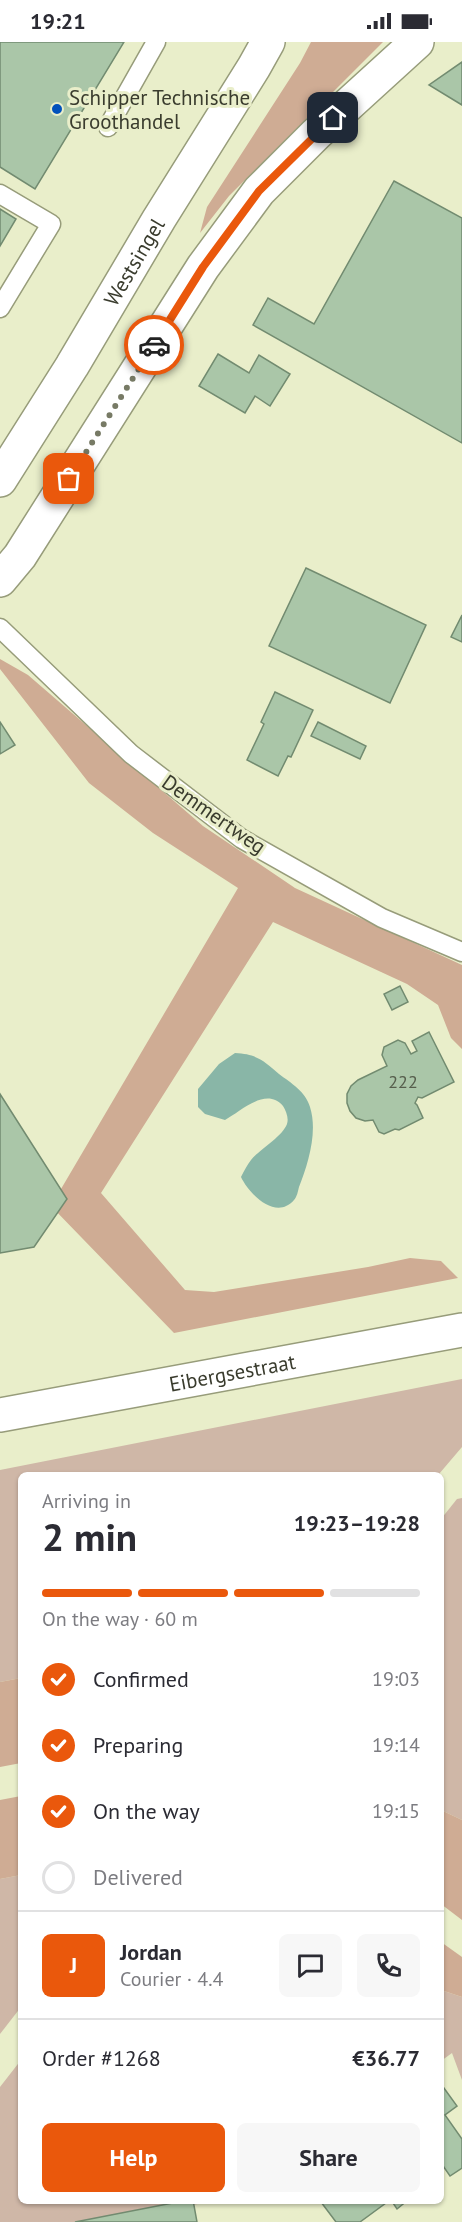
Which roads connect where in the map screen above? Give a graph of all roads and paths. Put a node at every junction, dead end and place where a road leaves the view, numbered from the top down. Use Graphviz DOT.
graph roads {
  1 [pos="156,42"];
  2 [pos="268,42"];
  3 [pos="417,42"];
  4 [pos="108,127"];
  5 [pos="0,194"];
  6 [pos="0,308"];
  7 [pos="0,480"];
  8 [pos="0,580"];
  9 [pos="0,628"];
  10 [pos="462,952"];
  11 [pos="462,1330"];
  12 [pos="0,1415"];
  1 -- 4 [label="lane"];
  2 -- 7 [label="main road, Westsingel"];
  3 -- 8 [label="main road"];
  5 -- 6 [label="lane"];
  9 -- 10 [label="lane, Demmertweg"];
  11 -- 12 [label="main road, Eibergsestraat"];
}
